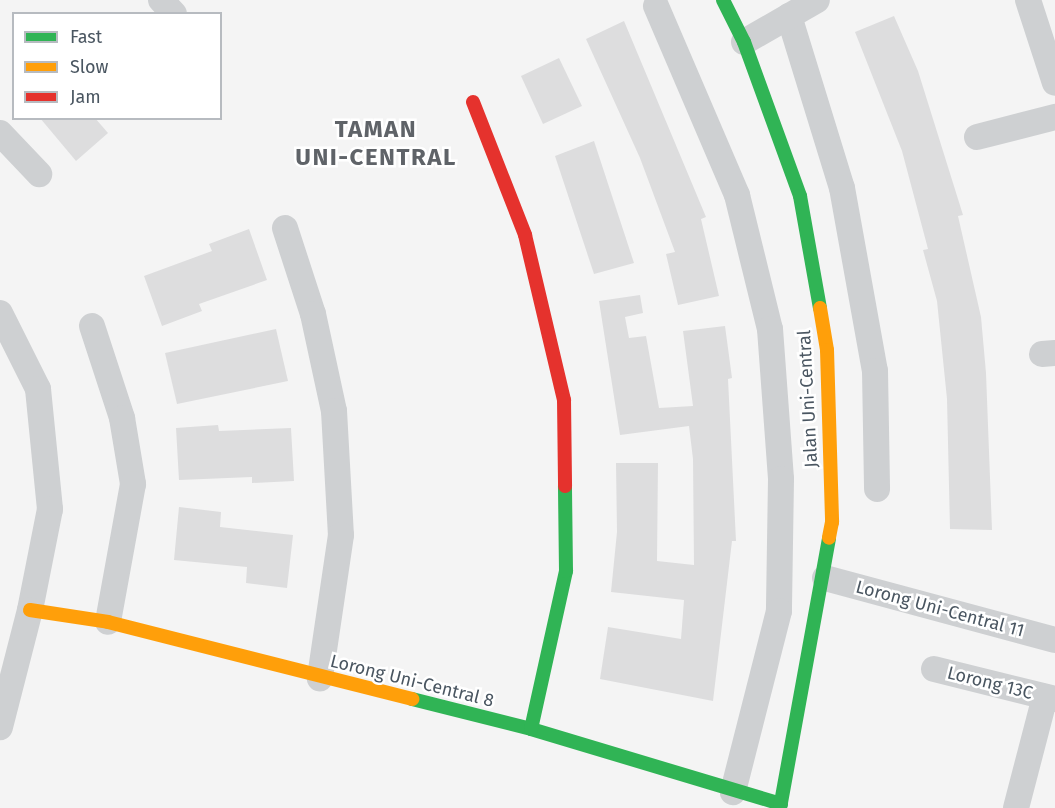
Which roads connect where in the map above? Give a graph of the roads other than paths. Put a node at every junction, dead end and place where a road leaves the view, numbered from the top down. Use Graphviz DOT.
graph roads {
  1 [pos="161,0"];
  2 [pos="723,0"];
  3 [pos="817,0"];
  4 [pos="1028,0"];
  5 [pos="656,6"];
  6 [pos="172,12"];
  7 [pos="789,16"];
  8 [pos="744,42"];
  9 [pos="1055,83"];
  10 [pos="473,102"];
  11 [pos="1055,117"];
  12 [pos="0,134"];
  13 [pos="977,137"];
  14 [pos="39,174"];
  15 [pos="285,228"];
  16 [pos="0,313"];
  17 [pos="92,326"];
  18 [pos="877,489"];
  19 [pos="825,578"];
  20 [pos="30,609"];
  21 [pos="108,622"];
  22 [pos="1055,640"];
  23 [pos="934,669"];
  24 [pos="320,678"];
  25 [pos="1050,698"];
  26 [pos="0,727"];
  27 [pos="531,729"];
  28 [pos="733,792"];
  29 [pos="781,806"];
  30 [pos="1016,808"];
  1 -- 6 [label="street"];
  2 -- 8 [label="street, Jalan Uni-Central"];
  3 -- 7 [label="street"];
  4 -- 9 [label="street"];
  5 -- 28 [label="street"];
  7 -- 8 [label="street"];
  7 -- 18 [label="street"];
  8 -- 19 [label="street, Jalan Uni-Central"];
  10 -- 27 [label="street"];
  11 -- 13 [label="street"];
  12 -- 14 [label="street"];
  15 -- 24 [label="street"];
  16 -- 20 [label="street"];
  17 -- 21 [label="street"];
  19 -- 22 [label="street, Lorong Uni-Central 11"];
  19 -- 29 [label="street, Jalan Uni-Central"];
  20 -- 21 [label="street, Lorong Uni-Central 8"];
  20 -- 26 [label="street"];
  21 -- 24 [label="street, Lorong Uni-Central 8"];
  23 -- 25 [label="street, Lorong 13C"];
  24 -- 27 [label="street, Lorong Uni-Central 8"];
  25 -- 30 [label="street, Lorong 13C"];
  27 -- 28 [label="street, Lorong Uni-Central 8"];
  28 -- 29 [label="street, Lorong Uni-Central 8"];
}
